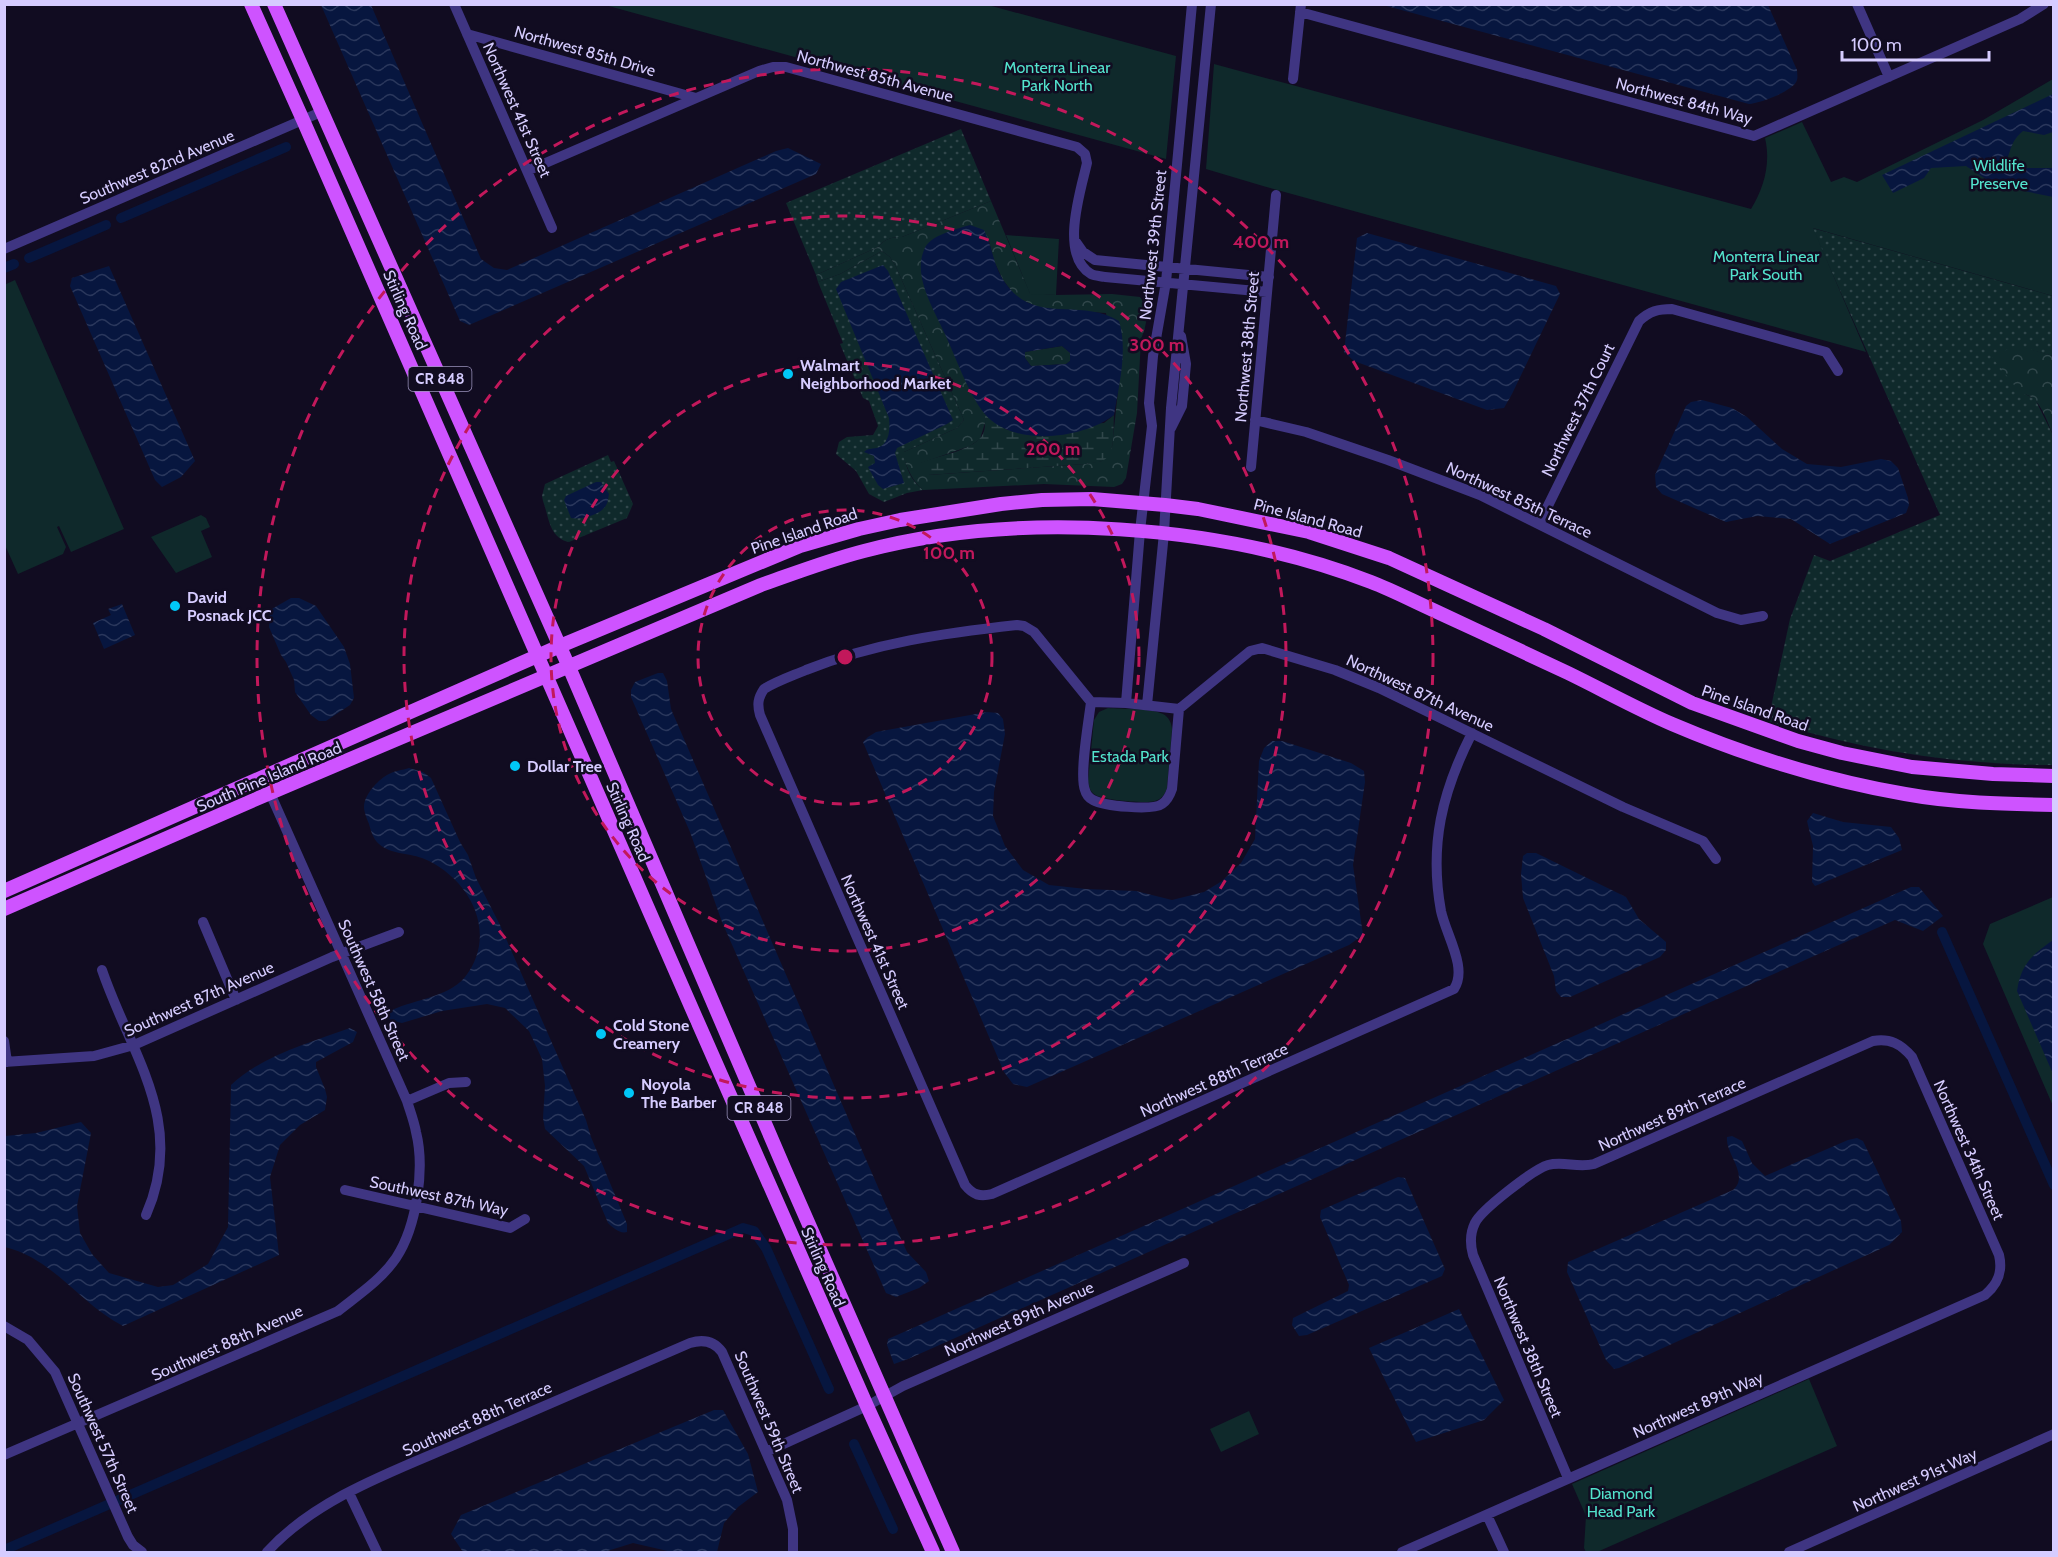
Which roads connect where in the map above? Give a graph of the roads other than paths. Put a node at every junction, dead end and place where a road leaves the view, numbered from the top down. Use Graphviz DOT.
graph roads {
  1 [pos="251,4"];
  2 [pos="274,4"];
  3 [pos="454,4"];
  4 [pos="1192,4"];
  5 [pos="1210,4"];
  6 [pos="1857,4"];
  7 [pos="2044,4"];
  8 [pos="1301,8"];
  9 [pos="467,34"];
  10 [pos="1889,77"];
  11 [pos="1293,79"];
  12 [pos="696,98"];
  13 [pos="321,112"];
  14 [pos="303,120"];
  15 [pos="527,171"];
  16 [pos="1276,195"];
  17 [pos="552,228"];
  18 [pos="1074,239"];
  19 [pos="4,249"];
  20 [pos="1167,268"];
  21 [pos="1184,269"];
  22 [pos="1269,276"];
  23 [pos="1166,282"];
  24 [pos="1182,284"];
  25 [pos="1267,292"];
  26 [pos="436,370"];
  27 [pos="1838,371"];
  28 [pos="417,378"];
  29 [pos="1255,420"];
  30 [pos="1251,467"];
  31 [pos="1143,503"];
  32 [pos="1166,505"];
  33 [pos="1539,524"];
  34 [pos="1140,531"];
  35 [pos="1164,533"];
  36 [pos="1763,616"];
  37 [pos="560,646"];
  38 [pos="538,656"];
  39 [pos="569,667"];
  40 [pos="547,676"];
  41 [pos="1091,702"];
  42 [pos="1126,703"];
  43 [pos="1147,705"];
  44 [pos="1179,709"];
  45 [pos="1472,733"];
  46 [pos="2054,776"];
  47 [pos="270,793"];
  48 [pos="2054,805"];
  49 [pos="1716,859"];
  50 [pos="4,891"];
  51 [pos="4,909"];
  52 [pos="203,922"];
  53 [pos="399,932"];
  54 [pos="341,954"];
  55 [pos="102,970"];
  56 [pos="236,1000"];
  57 [pos="716,1008"];
  58 [pos="696,1018"];
  59 [pos="4,1041"];
  60 [pos="1894,1042"];
  61 [pos="134,1045"];
  62 [pos="6,1062"];
  63 [pos="466,1082"];
  64 [pos="407,1101"];
  65 [pos="345,1190"];
  66 [pos="973,1199"];
  67 [pos="416,1207"];
  68 [pos="146,1215"];
  69 [pos="525,1219"];
  70 [pos="1474,1225"];
  71 [pos="1184,1263"];
  72 [pos="1999,1278"];
  73 [pos="4,1326"];
  74 [pos="713,1343"];
  75 [pos="884,1397"];
  76 [pos="867,1406"];
  77 [pos="79,1424"];
  78 [pos="2054,1434"];
  79 [pos="766,1452"];
  80 [pos="4,1455"];
  81 [pos="1568,1478"];
  82 [pos="349,1493"];
  83 [pos="1487,1515"];
  84 [pos="951,1547"];
  85 [pos="142,1552"];
  86 [pos="267,1552"];
  87 [pos="377,1552"];
  88 [pos="793,1552"];
  89 [pos="935,1552"];
  90 [pos="1402,1552"];
  91 [pos="1504,1552"];
  92 [pos="1789,1552"];
  1 -- 14 [label="main road, Stirling Road / CR 848"];
  2 -- 13 [label="main road, Stirling Road / CR 848"];
  3 -- 9 [label="street, Northwest 41st Street"];
  4 -- 20 [label="street, Northwest 39th Street"];
  5 -- 21 [label="street, Northwest 39th Street"];
  6 -- 10 [label="street"];
  7 -- 10 [label="street, Northwest 84th Way"];
  8 -- 10 [label="street, Northwest 84th Way"];
  8 -- 11 [label="street"];
  9 -- 12 [label="street, Northwest 85th Drive"];
  9 -- 15 [label="street, Northwest 41st Street"];
  12 -- 15 [label="street, Northwest 85th Avenue"];
  12 -- 18 [label="street, Northwest 85th Avenue"];
  13 -- 14 [label="street, Southwest 82nd Avenue"];
  13 -- 26 [label="main road, Stirling Road / CR 848"];
  14 -- 19 [label="street, Southwest 82nd Avenue"];
  14 -- 28 [label="main road, Stirling Road / CR 848"];
  15 -- 17 [label="street, Northwest 41st Street"];
  16 -- 22 [label="street, Northwest 38th Street"];
  18 -- 20 [label="street"];
  18 -- 23 [label="street"];
  20 -- 21 [label="street"];
  20 -- 23 [label="street, Northwest 39th Street"];
  21 -- 22 [label="street"];
  21 -- 24 [label="street, Northwest 39th Street"];
  22 -- 25 [label="street, Northwest 38th Street"];
  23 -- 24 [label="street"];
  23 -- 31 [label="street, Northwest 39th Street"];
  24 -- 25 [label="street"];
  24 -- 32 [label="street, Northwest 39th Street"];
  25 -- 29 [label="street, Northwest 38th Street"];
  26 -- 28 [label="main road"];
  26 -- 37 [label="main road, Stirling Road / CR 848"];
  27 -- 33 [label="street, Northwest 37th Court"];
  28 -- 38 [label="main road, Stirling Road / CR 848"];
  29 -- 30 [label="street, Northwest 38th Street"];
  29 -- 33 [label="street, Northwest 85th Terrace"];
  31 -- 32 [label="main road, Pine Island Road"];
  31 -- 34 [label="street, Northwest 39th Street"];
  31 -- 37 [label="main road, Pine Island Road"];
  32 -- 35 [label="street, Northwest 39th Street"];
  32 -- 46 [label="main road, Pine Island Road"];
  33 -- 36 [label="street, Northwest 85th Terrace"];
  34 -- 35 [label="main road"];
  34 -- 39 [label="main road"];
  34 -- 42 [label="street, Northwest 39th Street"];
  35 -- 43 [label="street, Northwest 39th Street"];
  35 -- 48 [label="main road"];
  37 -- 38 [label="main road, Pine Island Road"];
  37 -- 39 [label="main road, Stirling Road / CR 848"];
  38 -- 40 [label="main road, Stirling Road / CR 848"];
  38 -- 50 [label="main road, South Pine Island Road"];
  39 -- 40 [label="main road"];
  39 -- 57 [label="main road, Stirling Road / CR 848"];
  40 -- 47 [label="main road, South Pine Island Road"];
  40 -- 58 [label="main road, Stirling Road / CR 848"];
  41 -- 42 [label="street"];
  41 -- 44 [label="street"];
  41 -- 66 [label="street, Northwest 41st Street"];
  42 -- 43 [label="street"];
  43 -- 44 [label="street"];
  44 -- 45 [label="street, Northwest 87th Avenue"];
  45 -- 49 [label="street, Northwest 87th Avenue"];
  45 -- 66 [label="street, Northwest 88th Terrace"];
  47 -- 51 [label="main road, South Pine Island Road"];
  47 -- 54 [label="street, Southwest 58th Street"];
  52 -- 56 [label="street"];
  53 -- 54 [label="street, Southwest 87th Avenue"];
  54 -- 56 [label="street, Southwest 87th Avenue"];
  54 -- 64 [label="street, Southwest 58th Street"];
  55 -- 61 [label="street"];
  56 -- 61 [label="street, Southwest 87th Avenue"];
  57 -- 58 [label="main road"];
  57 -- 75 [label="main road, Stirling Road / CR 848"];
  58 -- 76 [label="main road, Stirling Road / CR 848"];
  59 -- 62 [label="street"];
  60 -- 70 [label="street, Northwest 89th Terrace"];
  60 -- 72 [label="street, Northwest 34th Street"];
  61 -- 62 [label="street, Southwest 87th Avenue"];
  61 -- 68 [label="street"];
  63 -- 64 [label="street"];
  64 -- 67 [label="street, Southwest 58th Street"];
  65 -- 67 [label="street, Southwest 87th Way"];
  67 -- 69 [label="street, Southwest 87th Way"];
  67 -- 77 [label="street, Southwest 88th Avenue"];
  70 -- 81 [label="street, Northwest 38th Street"];
  71 -- 75 [label="street, Northwest 89th Avenue"];
  72 -- 81 [label="street, Northwest 89th Way"];
  73 -- 77 [label="street, Southwest 57th Street"];
  74 -- 79 [label="street, Southwest 59th Street"];
  74 -- 82 [label="street, Southwest 88th Terrace"];
  75 -- 76 [label="street, Northwest 89th Avenue"];
  75 -- 84 [label="main road, Stirling Road / CR 848"];
  76 -- 79 [label="street, Northwest 89th Avenue"];
  76 -- 89 [label="main road, Stirling Road / CR 848"];
  77 -- 80 [label="street, Southwest 88th Avenue"];
  77 -- 85 [label="street, Southwest 57th Street"];
  78 -- 92 [label="street, Northwest 91st Way"];
  79 -- 88 [label="street, Southwest 59th Street"];
  81 -- 83 [label="street, Northwest 89th Way"];
  82 -- 86 [label="street, Southwest 88th Terrace"];
  82 -- 87 [label="street"];
  83 -- 90 [label="street, Northwest 89th Way"];
  83 -- 91 [label="street"];
  84 -- 89 [label="main road"];
}
